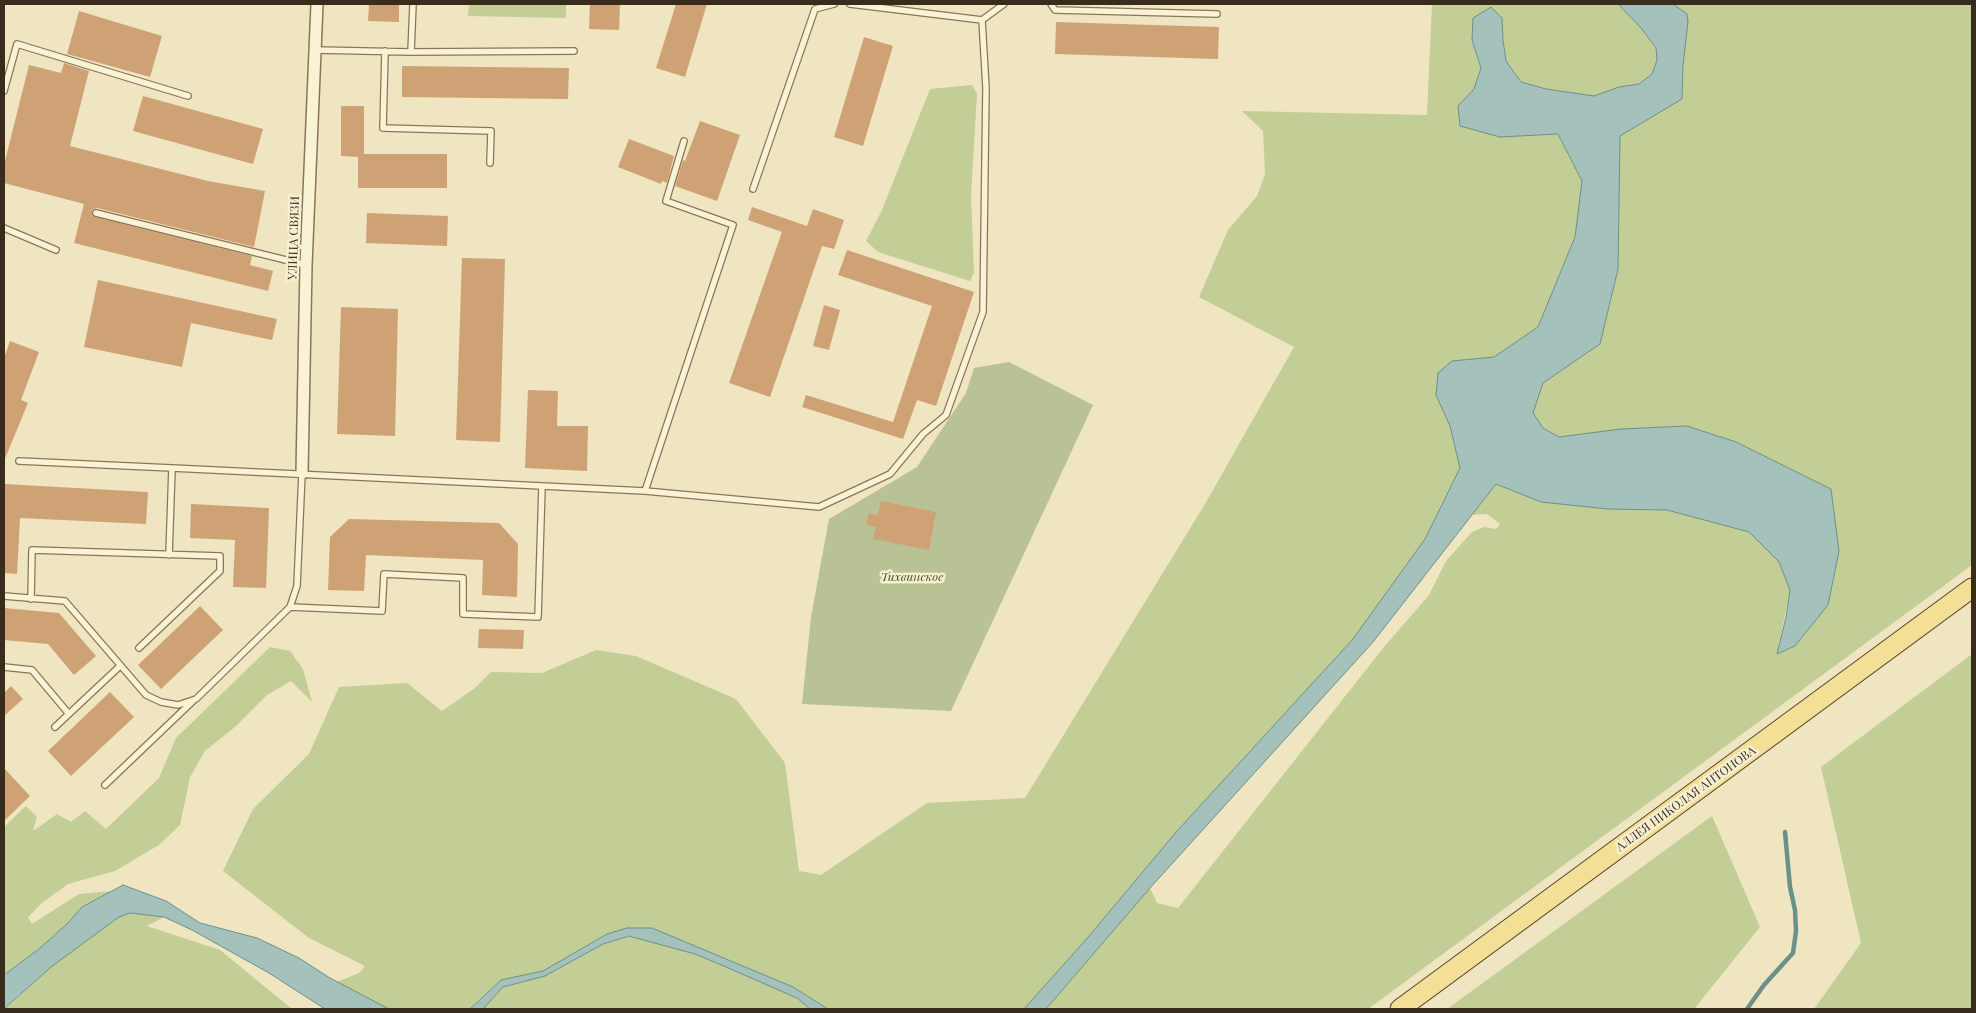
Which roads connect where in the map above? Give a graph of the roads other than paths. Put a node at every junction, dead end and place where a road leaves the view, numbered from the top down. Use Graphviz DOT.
graph roads {
  1 [pos="317,4"];
  2 [pos="412,4"];
  3 [pos="834,4"];
  4 [pos="850,4"];
  5 [pos="1004,4"];
  6 [pos="1051,4"];
  7 [pos="1148,4"];
  8 [pos="1148,12"];
  9 [pos="1217,14"];
  10 [pos="982,20"];
  11 [pos="315,50"];
  12 [pos="385,51"];
  13 [pos="574,51"];
  14 [pos="411,52"];
  15 [pos="4,91"];
  16 [pos="188,96"];
  17 [pos="684,141"];
  18 [pos="490,163"];
  19 [pos="753,189"];
  20 [pos="96,213"];
  21 [pos="4,228"];
  22 [pos="56,250"];
  23 [pos="306,265"];
  24 [pos="19,461"];
  25 [pos="172,468"];
  26 [pos="302,473"];
  27 [pos="542,486"];
  28 [pos="645,491"];
  29 [pos="169,556"];
  30 [pos="1972,588"];
  31 [pos="4,596"];
  32 [pos="31,599"];
  33 [pos="290,607"];
  34 [pos="139,648"];
  35 [pos="120,666"];
  36 [pos="4,667"];
  37 [pos="196,699"];
  38 [pos="70,714"];
  39 [pos="55,728"];
  40 [pos="105,785"];
  41 [pos="1400,1009"];
  1 -- 11 [label="street, УЛИЦА СВЯЗИ"];
  2 -- 14 [label="lane"];
  3 -- 19 [label="lane"];
  4 -- 10 [label="lane"];
  5 -- 10 [label="lane"];
  6 -- 8 [label="lane"];
  7 -- 8 [label="lane"];
  8 -- 9 [label="lane"];
  10 -- 28 [label="lane"];
  11 -- 12 [label="lane"];
  11 -- 23 [label="street, УЛИЦА СВЯЗИ"];
  12 -- 14 [label="lane"];
  12 -- 18 [label="lane"];
  13 -- 14 [label="lane"];
  15 -- 16 [label="lane"];
  17 -- 28 [label="lane"];
  20 -- 23 [label="lane"];
  21 -- 22 [label="lane"];
  23 -- 26 [label="street, УЛИЦА СВЯЗИ"];
  24 -- 25 [label="lane"];
  25 -- 26 [label="lane"];
  25 -- 29 [label="lane"];
  26 -- 27 [label="lane"];
  26 -- 33 [label="lane"];
  27 -- 28 [label="lane"];
  27 -- 33 [label="lane"];
  29 -- 32 [label="lane"];
  29 -- 34 [label="lane"];
  30 -- 41 [label="main road, АЛЛЕЯ НИКОЛАЯ АНТОНОВА"];
  31 -- 32 [label="lane"];
  32 -- 35 [label="lane"];
  33 -- 37 [label="lane"];
  35 -- 37 [label="lane"];
  35 -- 38 [label="lane"];
  36 -- 38 [label="lane"];
  37 -- 40 [label="lane"];
  38 -- 39 [label="lane"];
}
